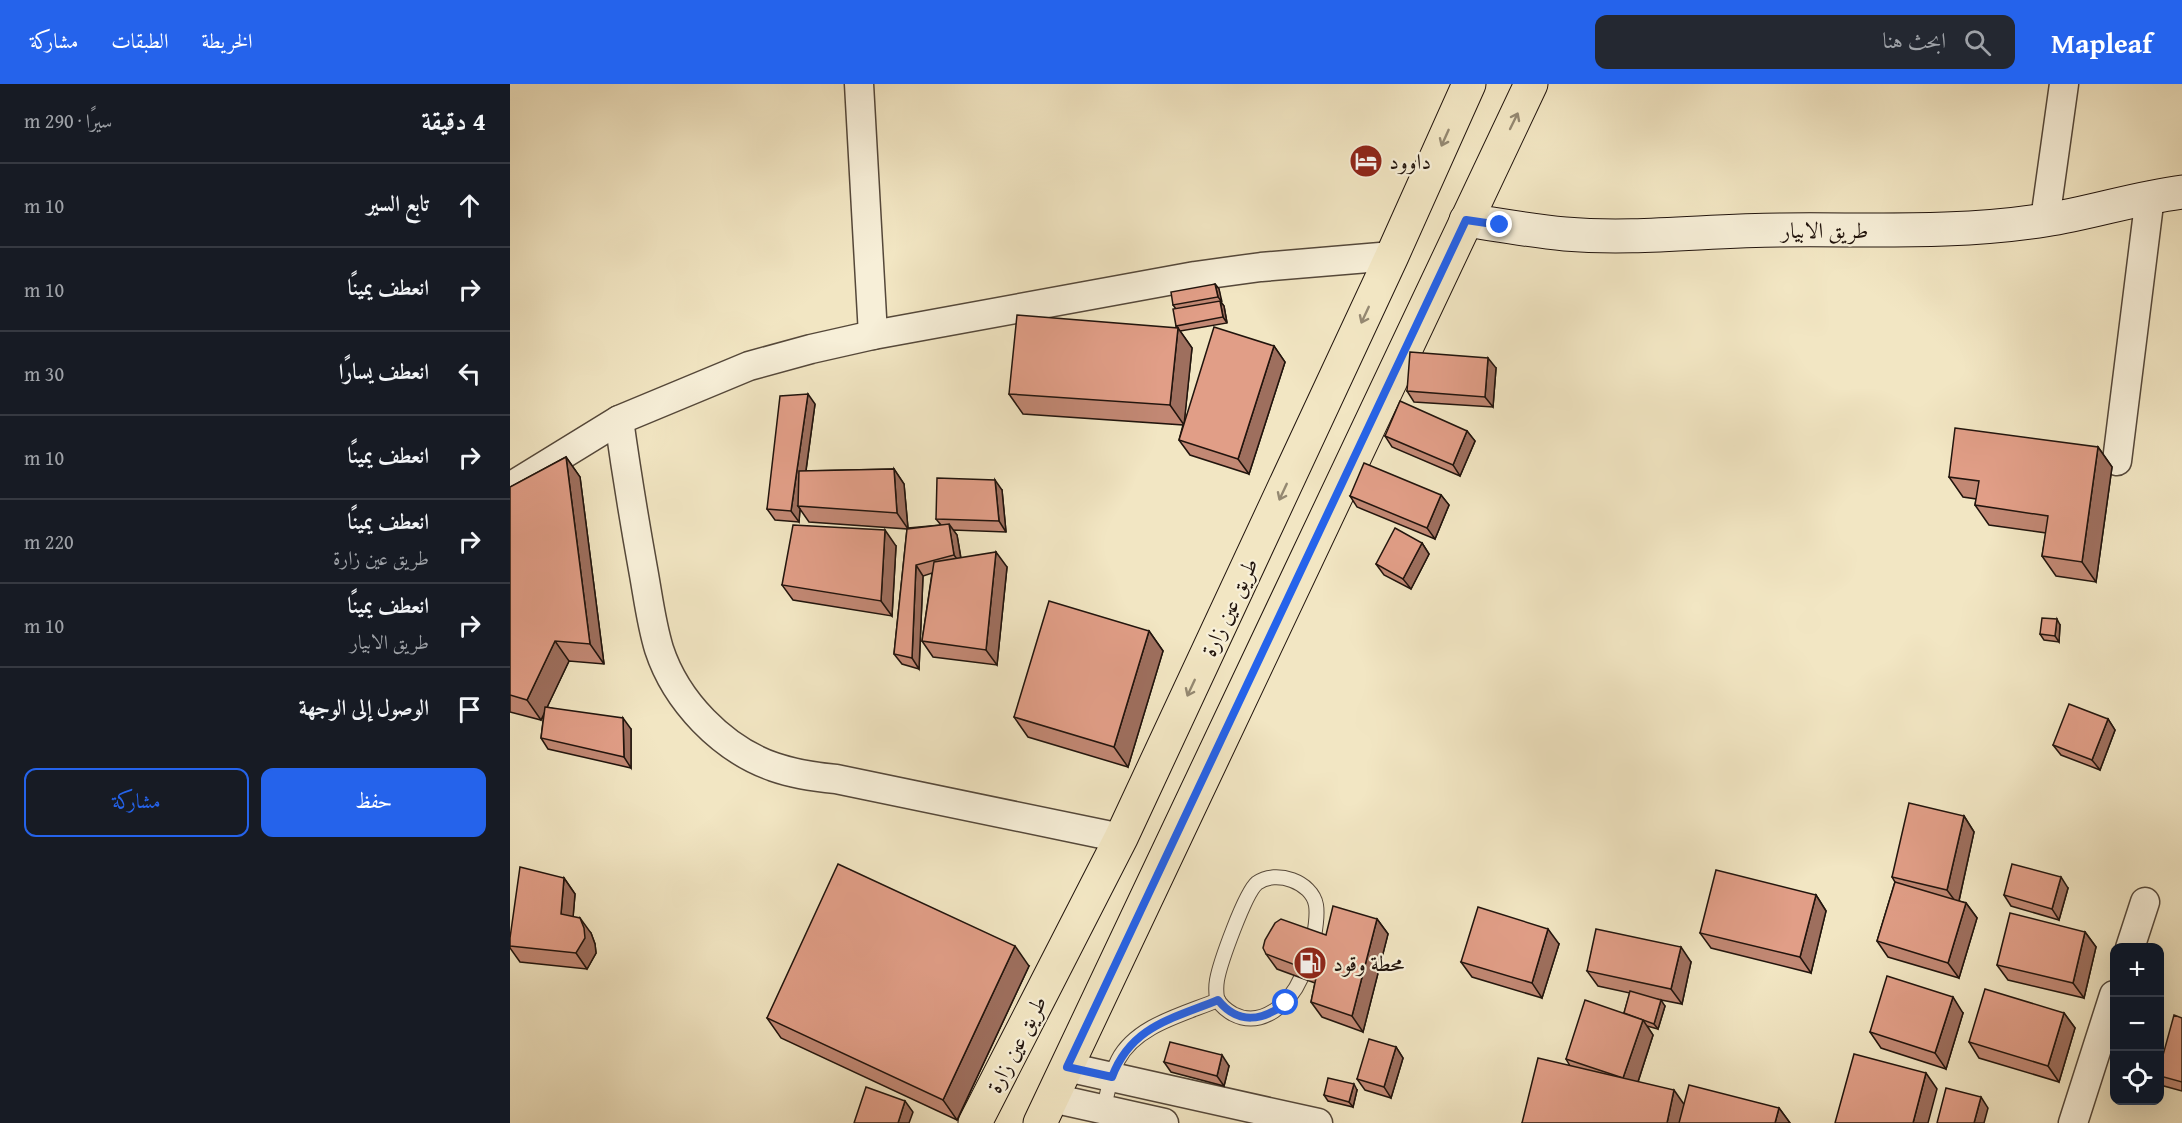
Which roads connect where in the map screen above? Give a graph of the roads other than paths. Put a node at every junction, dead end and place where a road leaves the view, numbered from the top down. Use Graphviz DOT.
graph roads {
  1 [pos="859,84"];
  2 [pos="1469,84"];
  3 [pos="1531,84"];
  4 [pos="2064,84"];
  5 [pos="2182,192"];
  6 [pos="2150,196"];
  7 [pos="1466,220"];
  8 [pos="2045,220"];
  9 [pos="1392,256"];
  10 [pos="873,335"];
  11 [pos="619,420"];
  12 [pos="2117,461"];
  13 [pos="510,488"];
  14 [pos="1121,838"];
  15 [pos="2145,902"];
  16 [pos="1313,942"];
  17 [pos="2132,943"];
  18 [pos="1301,978"];
  19 [pos="2114,997"];
  20 [pos="1218,1000"];
  21 [pos="1067,1067"];
  22 [pos="1112,1077"];
  23 [pos="1103,1110"];
  24 [pos="1046,1111"];
  25 [pos="975,1123"];
  26 [pos="1164,1123"];
  27 [pos="1318,1123"];
  28 [pos="2073,1123"];
  1 -- 10 [label="street"];
  2 -- 9 [label="main road, طريق عين زارة, one-way"];
  7 -- 3 [label="main road, one-way"];
  4 -- 8 [label="street"];
  5 -- 6 [label="main road, طريق الابيار"];
  6 -- 8 [label="main road, طريق الابيار"];
  6 -- 12 [label="street"];
  7 -- 8 [label="main road, طريق الابيار"];
  7 -- 21 [label="main road"];
  9 -- 10 [label="street"];
  9 -- 14 [label="main road, طريق عين زارة, one-way"];
  10 -- 11 [label="street"];
  11 -- 13 [label="street"];
  11 -- 14 [label="street"];
  14 -- 25 [label="main road, طريق عين زارة"];
  15 -- 17 [label="street"];
  16 -- 20 [label="lane"];
  18 -- 20 [label="lane"];
  19 -- 28 [label="street"];
  20 -- 22 [label="lane"];
  21 -- 22 [label="street"];
  21 -- 24 [label="main road"];
  22 -- 23 [label="lane"];
  22 -- 27 [label="street"];
  23 -- 24 [label="street"];
  23 -- 26 [label="street"];
}
